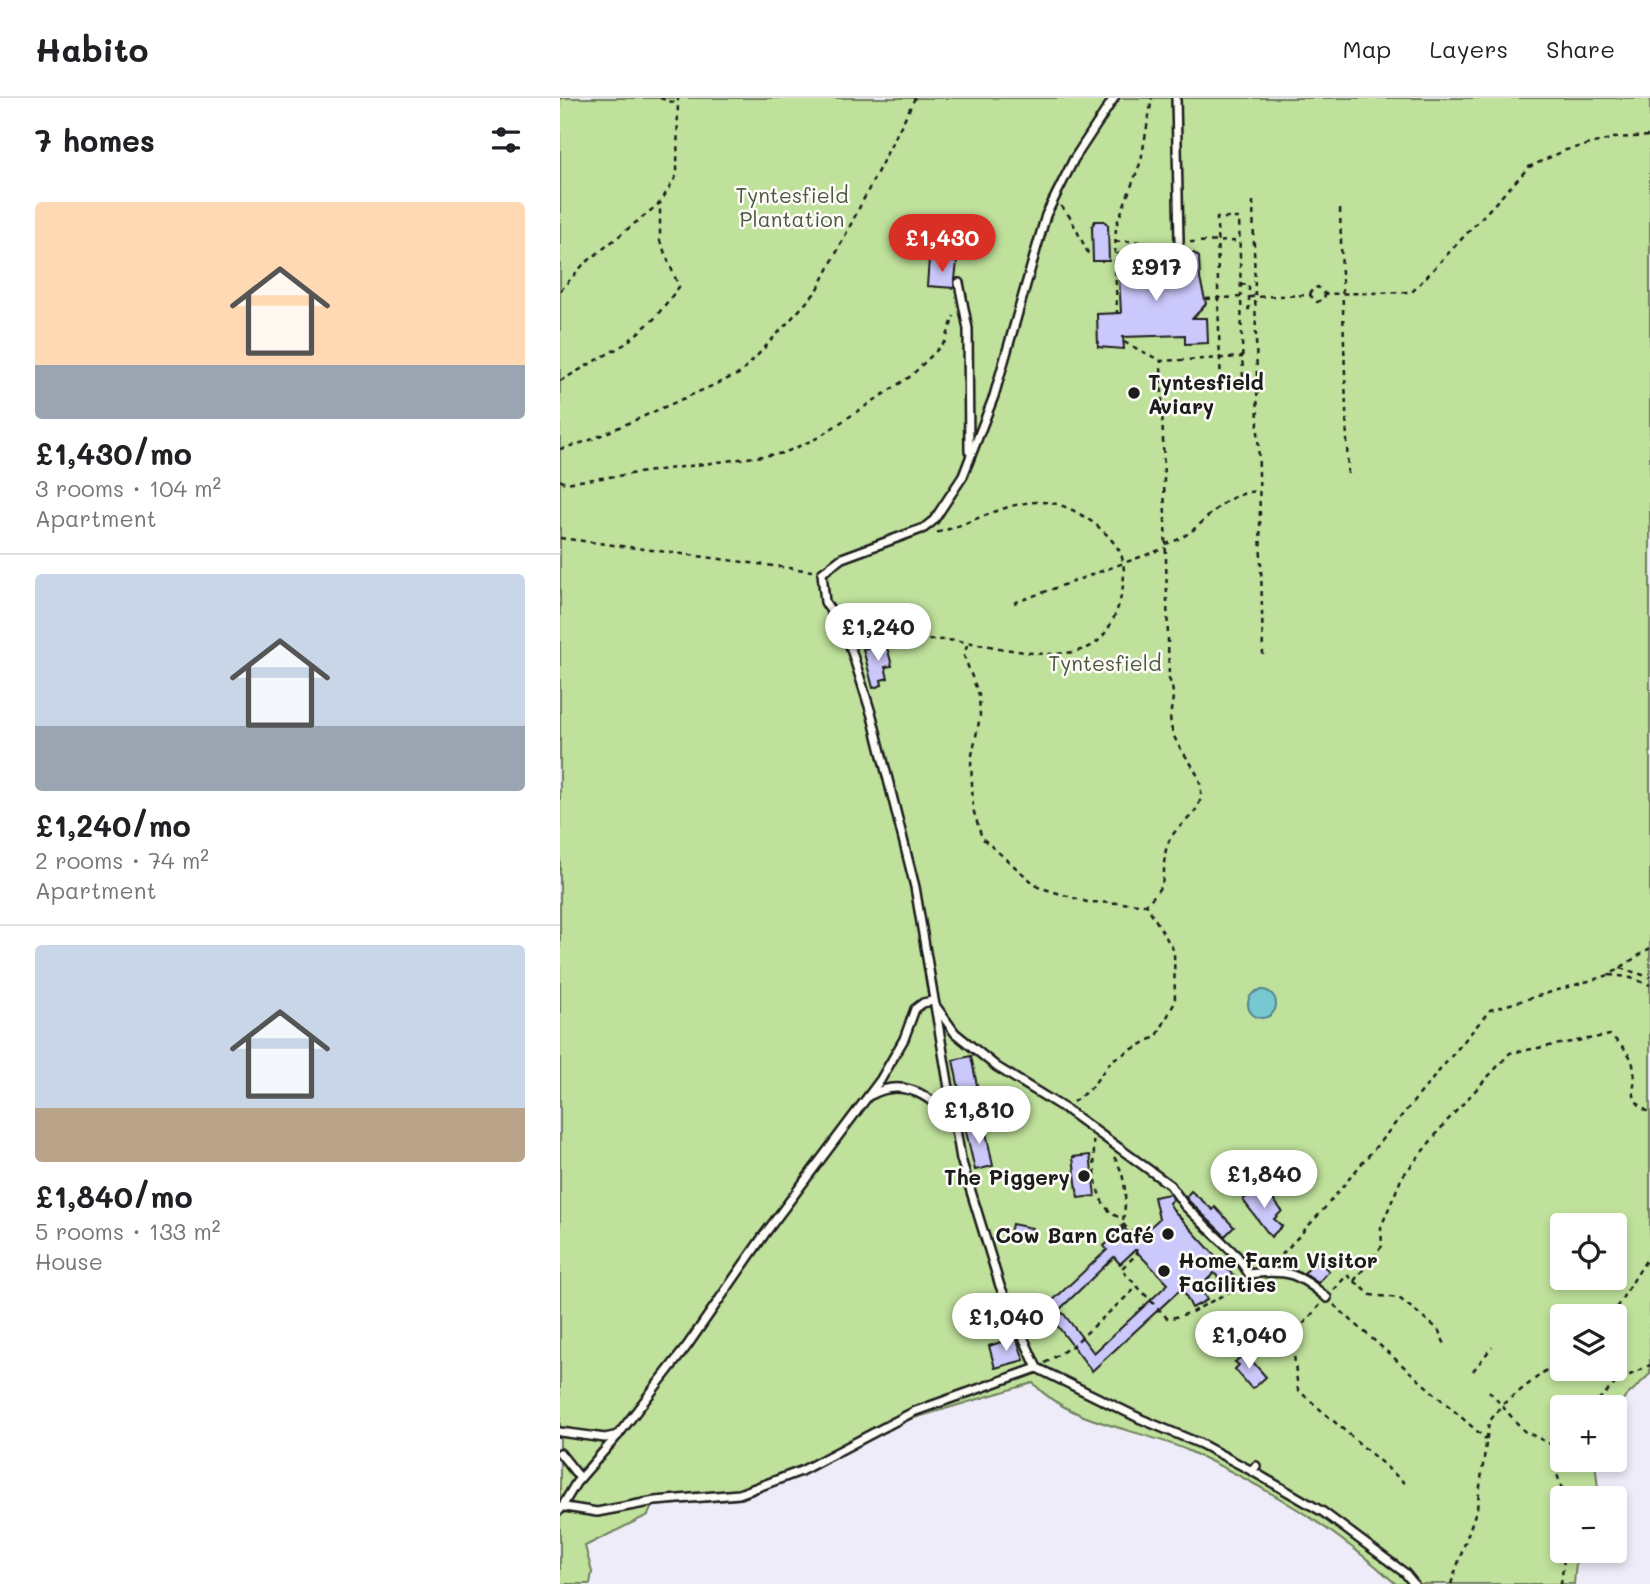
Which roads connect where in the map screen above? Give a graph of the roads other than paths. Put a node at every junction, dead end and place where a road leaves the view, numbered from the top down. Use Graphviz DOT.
graph roads {
  1 [pos="1114,98"];
  2 [pos="1176,98"];
  3 [pos="1179,242"];
  4 [pos="960,283"];
  5 [pos="969,455"];
  6 [pos="932,1001"];
  7 [pos="868,1097"];
  8 [pos="952,1121"];
  9 [pos="1327,1298"];
  10 [pos="1037,1368"];
  11 [pos="560,1432"];
  12 [pos="618,1435"];
  13 [pos="560,1453"];
  14 [pos="580,1478"];
  15 [pos="562,1508"];
  16 [pos="1415,1584"];
  1 -- 5 [label="lane"];
  2 -- 3 [label="lane"];
  4 -- 5 [label="lane"];
  5 -- 6 [label="lane"];
  6 -- 7 [label="lane"];
  6 -- 8 [label="lane"];
  6 -- 9 [label="lane"];
  7 -- 8 [label="lane"];
  7 -- 12 [label="lane"];
  8 -- 10 [label="lane"];
  10 -- 15 [label="lane"];
  10 -- 16 [label="lane"];
  11 -- 12 [label="lane"];
  12 -- 14 [label="lane"];
  13 -- 14 [label="lane"];
  14 -- 15 [label="lane"];
}
